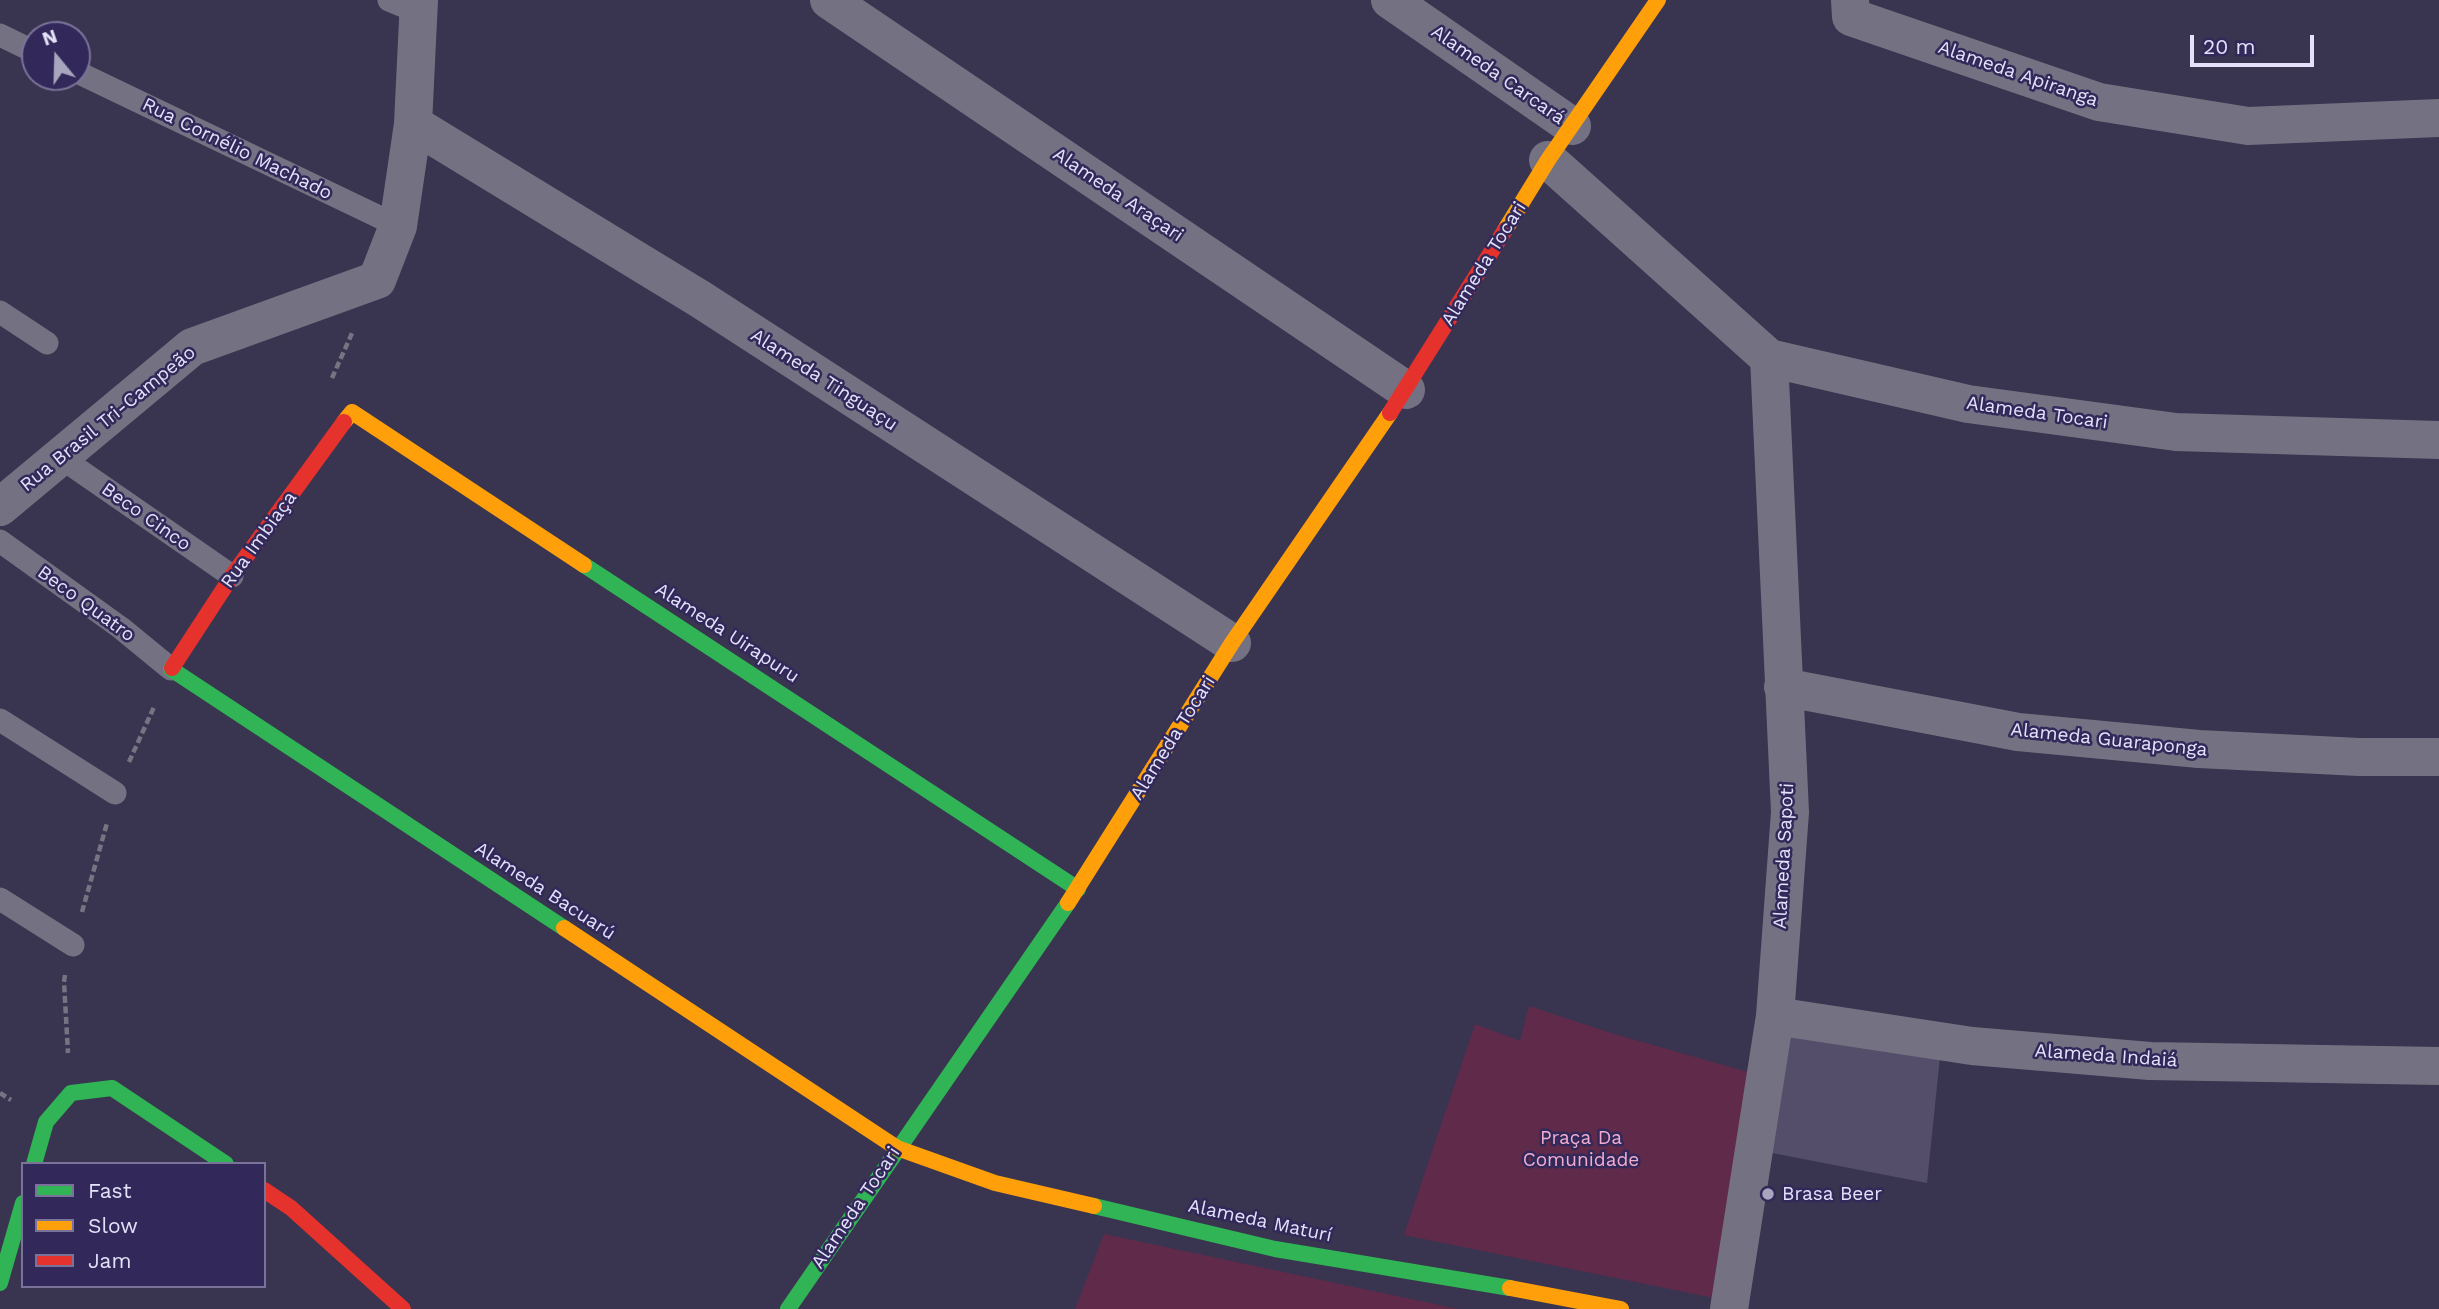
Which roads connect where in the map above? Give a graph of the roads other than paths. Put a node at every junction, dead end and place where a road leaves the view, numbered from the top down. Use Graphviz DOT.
graph roads {
  1 [pos="829,0"];
  2 [pos="1390,0"];
  3 [pos="1658,0"];
  4 [pos="408,4"];
  5 [pos="1850,9"];
  6 [pos="0,35"];
  7 [pos="21,45"];
  8 [pos="91,79"];
  9 [pos="2439,118"];
  10 [pos="412,124"];
  11 [pos="1572,126"];
  12 [pos="1548,160"];
  13 [pos="398,226"];
  14 [pos="0,312"];
  15 [pos="47,343"];
  16 [pos="1769,358"];
  17 [pos="1406,390"];
  18 [pos="352,412"];
  19 [pos="2439,440"];
  20 [pos="60,457"];
  21 [pos="0,507"];
  22 [pos="0,541"];
  23 [pos="232,576"];
  24 [pos="1232,643"];
  25 [pos="171,669"];
  26 [pos="1783,687"];
  27 [pos="0,720"];
  28 [pos="2439,757"];
  29 [pos="115,793"];
  30 [pos="1078,888"];
  31 [pos="0,899"];
  32 [pos="73,945"];
  33 [pos="1775,1016"];
  34 [pos="2439,1066"];
  35 [pos="897,1148"];
  36 [pos="35,1162"];
  37 [pos="223,1162"];
  38 [pos="266,1190"];
  39 [pos="21,1210"];
  40 [pos="0,1283"];
  41 [pos="403,1309"];
  42 [pos="788,1309"];
  43 [pos="1620,1309"];
  44 [pos="1729,1309"];
  1 -- 17 [label="street, Alameda Araçari"];
  2 -- 11 [label="street, Alameda Carcará"];
  3 -- 11 [label="street, Alameda Tocari"];
  4 -- 10 [label="street"];
  5 -- 9 [label="street, Alameda Apiranga"];
  6 -- 7 [label="lane"];
  8 -- 13 [label="lane, Rua Cornélio Machado"];
  10 -- 13 [label="street"];
  10 -- 24 [label="street, Alameda Tinguaçu"];
  11 -- 12 [label="street, Alameda Tocari"];
  12 -- 16 [label="street, Alameda Tocari"];
  12 -- 17 [label="street, Alameda Tocari"];
  13 -- 20 [label="street, Rua Brasil Tri-Campeão"];
  14 -- 15 [label="lane"];
  16 -- 19 [label="street, Alameda Tocari"];
  16 -- 26 [label="street, Alameda Sapoti"];
  17 -- 24 [label="street, Alameda Tocari"];
  18 -- 23 [label="street, Rua Imbiaça"];
  18 -- 30 [label="street, Alameda Uirapuru"];
  20 -- 21 [label="street, Rua Brasil Tri-Campeão"];
  20 -- 23 [label="lane, Beco Cinco"];
  22 -- 25 [label="lane, Beco Quatro"];
  23 -- 25 [label="street, Rua Imbiaça"];
  24 -- 30 [label="street, Alameda Tocari"];
  25 -- 35 [label="street, Alameda Bacuarú"];
  26 -- 28 [label="street, Alameda Guaraponga"];
  26 -- 33 [label="street, Alameda Sapoti"];
  27 -- 29 [label="lane"];
  30 -- 35 [label="street, Alameda Tocari"];
  31 -- 32 [label="lane"];
  33 -- 34 [label="street, Alameda Indaiá"];
  33 -- 44 [label="street, Alameda Sapoti"];
  35 -- 42 [label="street, Alameda Tocari"];
  35 -- 43 [label="street, Alameda Maturí"];
  36 -- 37 [label="street"];
  38 -- 41 [label="street"];
  39 -- 40 [label="street"];
}
